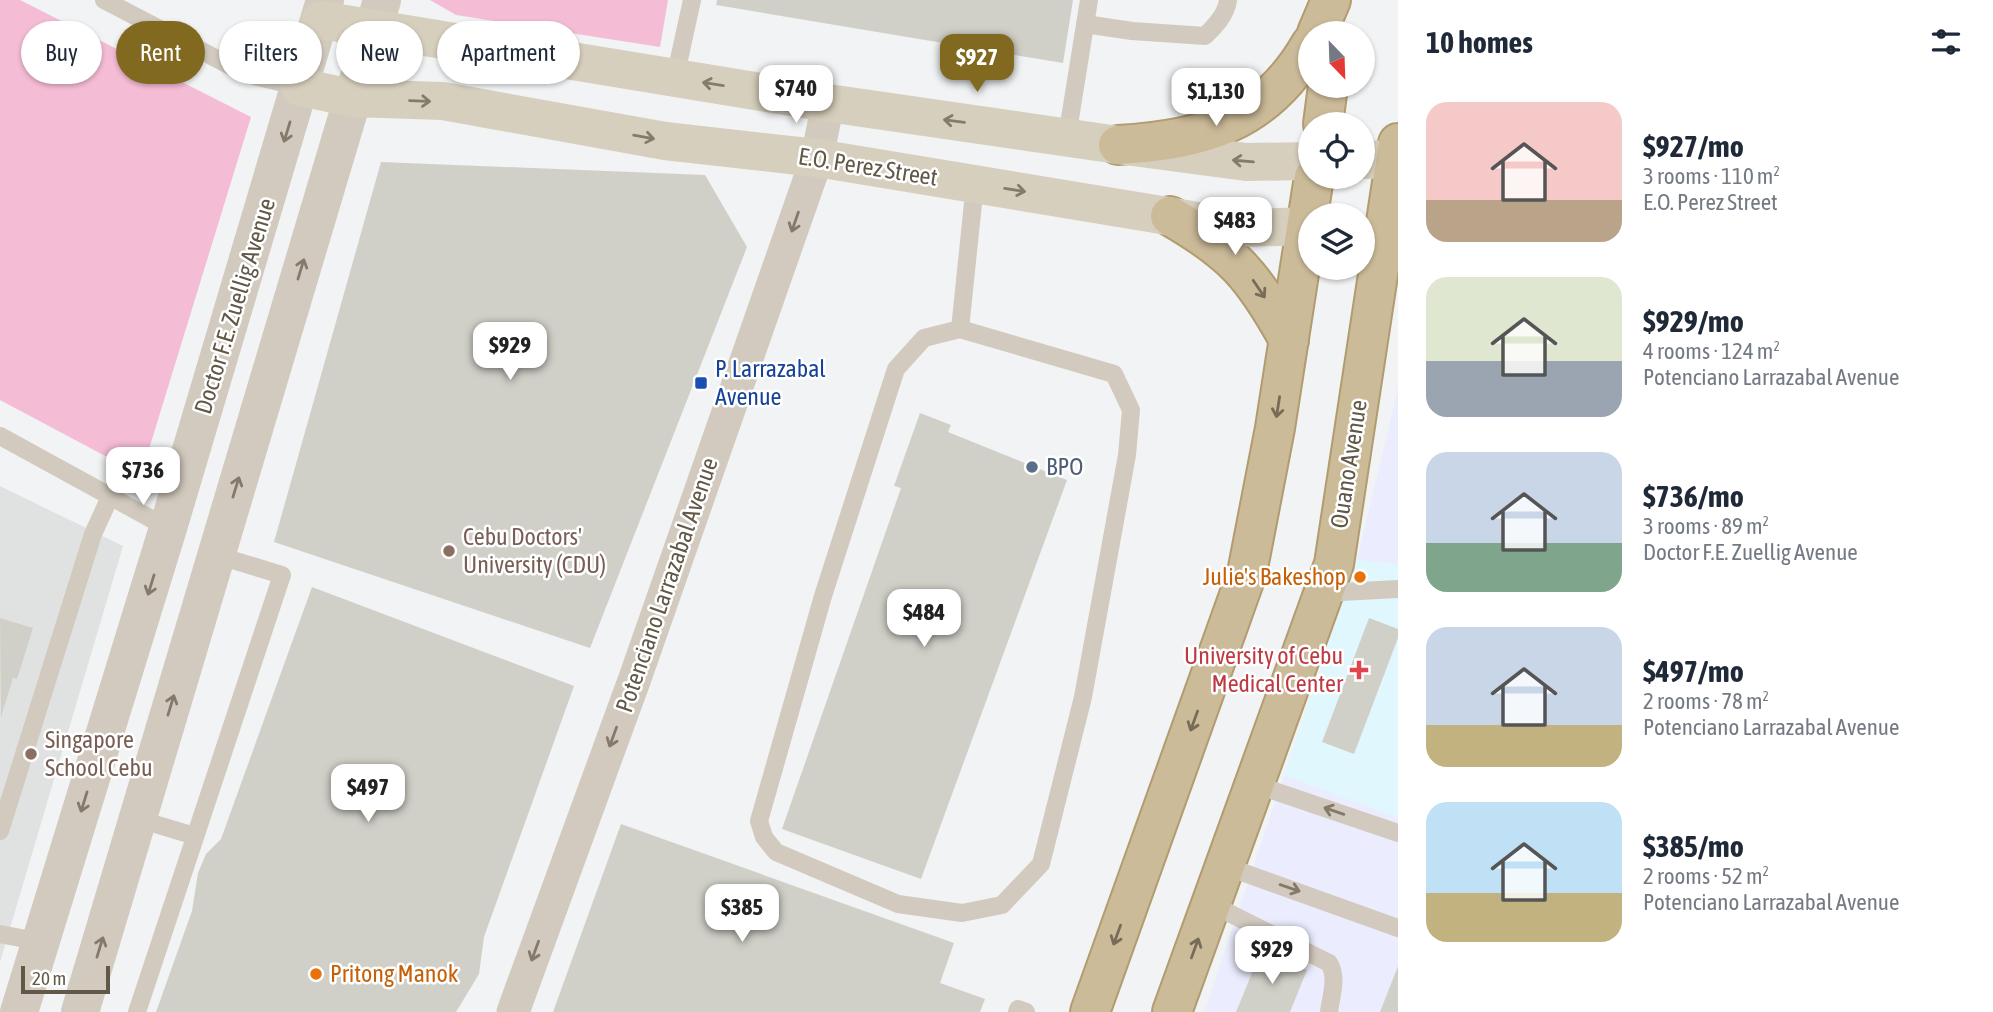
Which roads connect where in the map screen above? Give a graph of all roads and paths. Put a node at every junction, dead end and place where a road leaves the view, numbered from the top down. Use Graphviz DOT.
graph roads {
  1 [pos="104,0"];
  2 [pos="692,0"];
  3 [pos="1088,0"];
  4 [pos="1228,0"];
  5 [pos="1331,0"];
  6 [pos="1341,0"];
  7 [pos="323,10"];
  8 [pos="379,14"];
  9 [pos="1322,21"];
  10 [pos="1338,21"];
  11 [pos="1085,24"];
  12 [pos="1298,62"];
  13 [pos="675,78"];
  14 [pos="300,87"];
  15 [pos="352,98"];
  16 [pos="828,103"];
  17 [pos="1067,137"];
  18 [pos="1118,145"];
  19 [pos="1389,155"];
  20 [pos="817,158"];
  21 [pos="1298,161"];
  22 [pos="975,184"];
  23 [pos="1170,216"];
  24 [pos="1382,223"];
  25 [pos="1298,226"];
  26 [pos="1299,280"];
  27 [pos="1398,301"];
  28 [pos="960,329"];
  29 [pos="1289,340"];
  30 [pos="1360,393"];
  31 [pos="0,436"];
  32 [pos="110,497"];
  33 [pos="168,528"];
  34 [pos="216,555"];
  35 [pos="1398,589"];
  36 [pos="1323,593"];
  37 [pos="1254,784"];
  38 [pos="138,819"];
  39 [pos="0,831"];
  40 [pos="1398,833"];
  41 [pos="195,836"];
  42 [pos="1225,866"];
  43 [pos="1211,904"];
  44 [pos="1398,928"];
  45 [pos="0,934"];
  46 [pos="42,942"];
  47 [pos="19,1012"];
  48 [pos="80,1012"];
  49 [pos="137,1012"];
  50 [pos="513,1012"];
  51 [pos="1017,1012"];
  52 [pos="1026,1012"];
  53 [pos="1090,1012"];
  54 [pos="1172,1012"];
  55 [pos="1329,1012"];
  1 -- 14 [label="lane"];
  2 -- 13 [label="lane"];
  3 -- 11 [label="lane"];
  4 -- 11 [label="lane"];
  5 -- 9 [label="highway"];
  6 -- 10 [label="highway"];
  7 -- 8 [label="main road"];
  7 -- 14 [label="street, Doctor F.E. Zuellig Avenue"];
  8 -- 13 [label="main road"];
  8 -- 15 [label="street"];
  11 -- 17 [label="lane"];
  12 -- 18 [label="highway"];
  16 -- 13 [label="main road, one-way"];
  14 -- 15 [label="main road, E.O. Perez Street"];
  14 -- 33 [label="street, Doctor F.E. Zuellig Avenue, one-way"];
  15 -- 20 [label="main road, E.O. Perez Street, one-way"];
  34 -- 15 [label="street, one-way"];
  17 -- 16 [label="main road, one-way"];
  16 -- 20 [label="street, Potenciano Larrazabal Avenue"];
  17 -- 18 [label="main road"];
  21 -- 18 [label="main road, one-way"];
  19 -- 24 [label="highway, Ouano Avenue"];
  20 -- 22 [label="main road, E.O. Perez Street"];
  20 -- 50 [label="street, Potenciano Larrazabal Avenue, one-way"];
  22 -- 23 [label="main road, E.O. Perez Street, one-way"];
  22 -- 28 [label="lane"];
  23 -- 25 [label="main road, E.O. Perez Street"];
  23 -- 29 [label="highway, one-way"];
  24 -- 30 [label="highway, Ouano Avenue"];
  26 -- 29 [label="highway"];
  27 -- 30 [label="highway"];
  28 -- 28 [label="lane"];
  29 -- 53 [label="highway, one-way"];
  30 -- 36 [label="highway, Ouano Avenue"];
  31 -- 32 [label="lane"];
  32 -- 33 [label="lane"];
  32 -- 39 [label="lane"];
  33 -- 46 [label="street, Doctor F.E. Zuellig Avenue, one-way"];
  38 -- 34 [label="street, one-way"];
  34 -- 41 [label="lane"];
  35 -- 36 [label="lane"];
  36 -- 37 [label="highway, Ouano Avenue"];
  40 -- 37 [label="lane, one-way"];
  37 -- 42 [label="highway, Ouano Avenue"];
  38 -- 41 [label="lane"];
  48 -- 38 [label="street, one-way"];
  41 -- 49 [label="lane"];
  42 -- 43 [label="highway, Ouano Avenue"];
  42 -- 44 [label="lane, one-way"];
  54 -- 43 [label="highway, Ouano Avenue, one-way"];
  43 -- 55 [label="lane"];
  45 -- 46 [label="lane"];
  46 -- 47 [label="street, Doctor F.E. Zuellig Avenue"];
  51 -- 52 [label="lane"];
}
